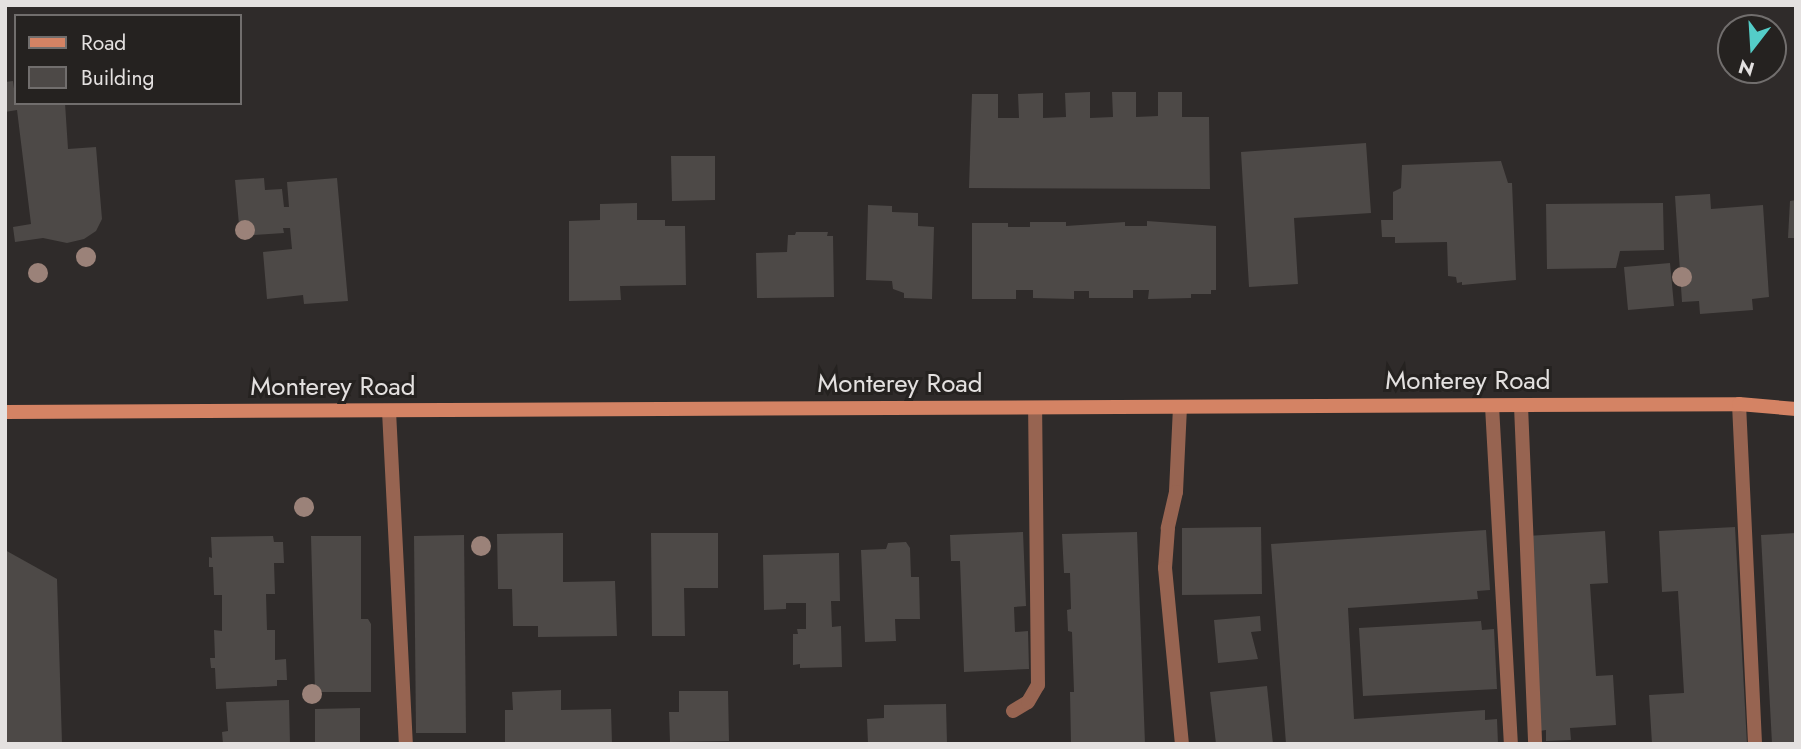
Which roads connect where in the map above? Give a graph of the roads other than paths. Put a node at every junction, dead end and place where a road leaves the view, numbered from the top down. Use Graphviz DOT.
graph roads {
  1 [pos="1739,404"];
  2 [pos="1492,406"];
  3 [pos="1521,406"];
  4 [pos="1180,407"];
  5 [pos="1035,408"];
  6 [pos="1796,409"];
  7 [pos="389,411"];
  8 [pos="5,412"];
  9 [pos="1013,711"];
  10 [pos="406,744"];
  11 [pos="1182,744"];
  12 [pos="1511,744"];
  13 [pos="1535,744"];
  14 [pos="1755,744"];
  1 -- 3 [label="street, Monterey Road"];
  1 -- 6 [label="street, Monterey Road"];
  1 -- 14 [label="lane"];
  2 -- 3 [label="street, Monterey Road"];
  2 -- 4 [label="street, Monterey Road"];
  2 -- 12 [label="lane"];
  3 -- 13 [label="lane"];
  4 -- 5 [label="street, Monterey Road"];
  4 -- 11 [label="lane"];
  5 -- 7 [label="street, Monterey Road"];
  5 -- 9 [label="lane"];
  7 -- 8 [label="street, Monterey Road"];
  7 -- 10 [label="lane"];
}
